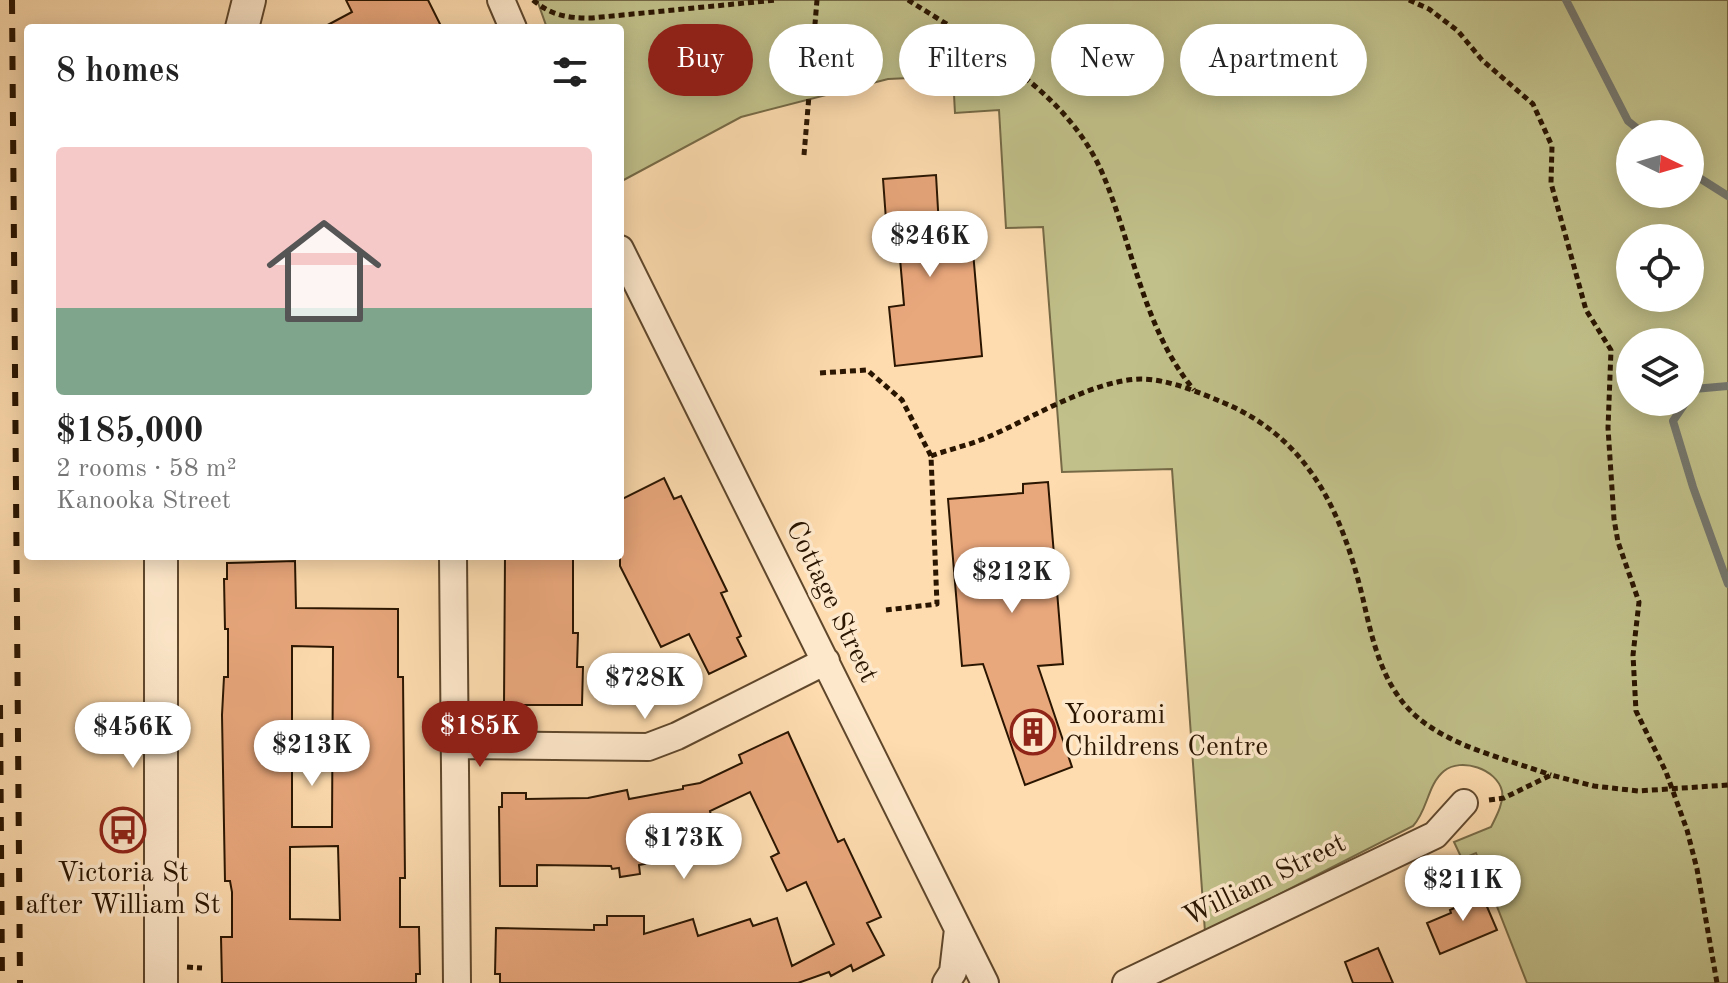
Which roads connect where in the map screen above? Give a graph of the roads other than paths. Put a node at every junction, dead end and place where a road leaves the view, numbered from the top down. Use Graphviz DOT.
graph roads {
  1 [pos="249,0"];
  2 [pos="501,0"];
  3 [pos="243,24"];
  4 [pos="511,24"];
  5 [pos="624,257"];
  6 [pos="161,560"];
  7 [pos="453,560"];
  8 [pos="826,661"];
  9 [pos="455,745"];
  10 [pos="1464,803"];
  11 [pos="958,927"];
  12 [pos="161,983"];
  13 [pos="457,983"];
  14 [pos="946,983"];
  15 [pos="985,983"];
  16 [pos="1126,983"];
  1 -- 3 [label="street"];
  2 -- 4 [label="street"];
  5 -- 8 [label="street, Cottage Street"];
  6 -- 12 [label="street"];
  7 -- 9 [label="street"];
  8 -- 9 [label="street"];
  8 -- 11 [label="street, Cottage Street"];
  9 -- 13 [label="street"];
  10 -- 16 [label="street, William Street"];
  11 -- 14 [label="street"];
  11 -- 15 [label="street, Cottage Street"];
}
